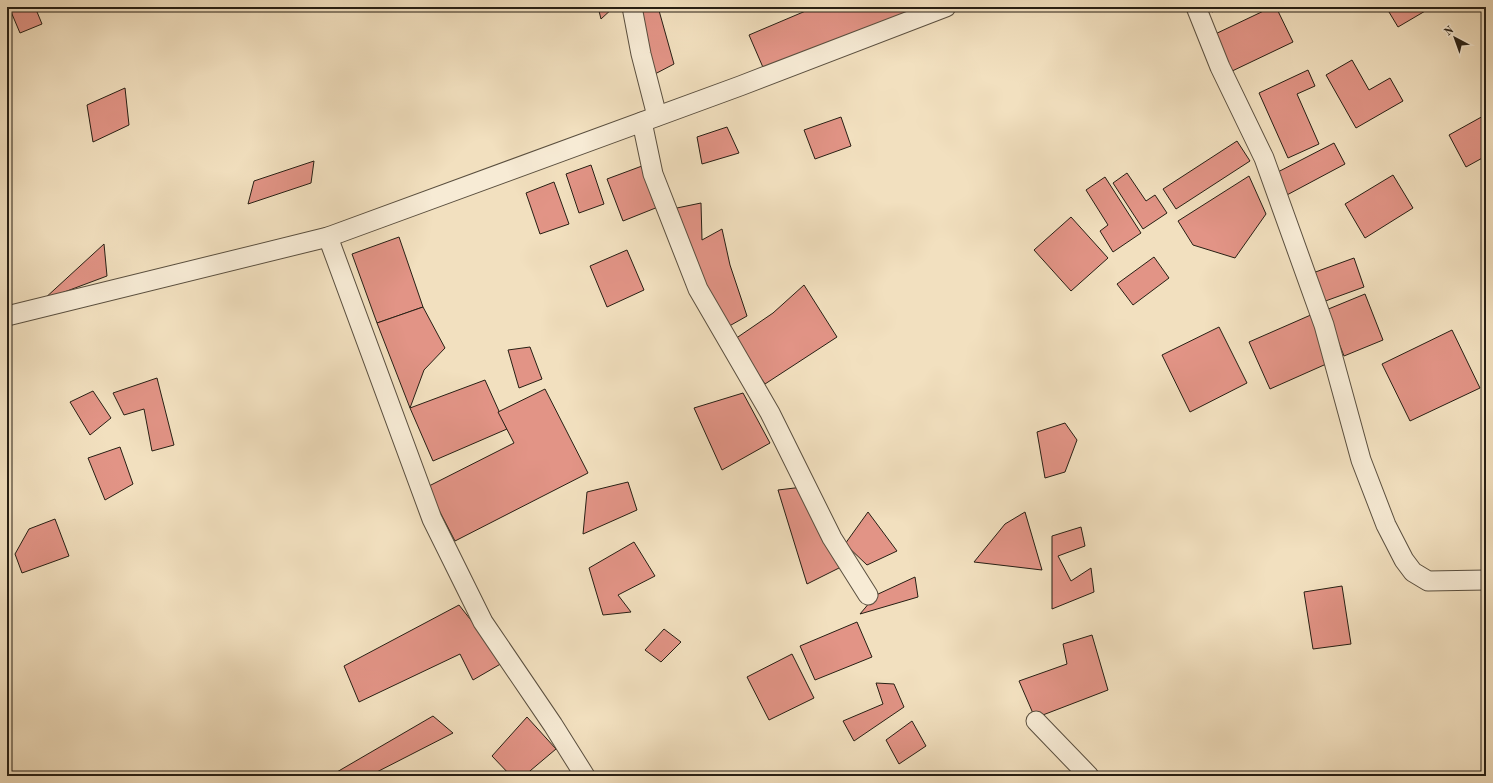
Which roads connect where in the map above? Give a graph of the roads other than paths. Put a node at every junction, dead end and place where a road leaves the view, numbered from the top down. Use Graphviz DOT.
graph roads {
  1 [pos="632,7"];
  2 [pos="946,7"];
  3 [pos="1196,7"];
  4 [pos="649,119"];
  5 [pos="328,237"];
  6 [pos="7,316"];
  7 [pos="1486,580"];
  8 [pos="868,595"];
  9 [pos="1036,721"];
  10 [pos="585,776"];
  11 [pos="1089,776"];
  1 -- 4 [label="street"];
  2 -- 4 [label="street"];
  3 -- 7 [label="street"];
  4 -- 5 [label="street"];
  4 -- 8 [label="street"];
  5 -- 6 [label="street"];
  5 -- 10 [label="street"];
  9 -- 11 [label="street"];
}
